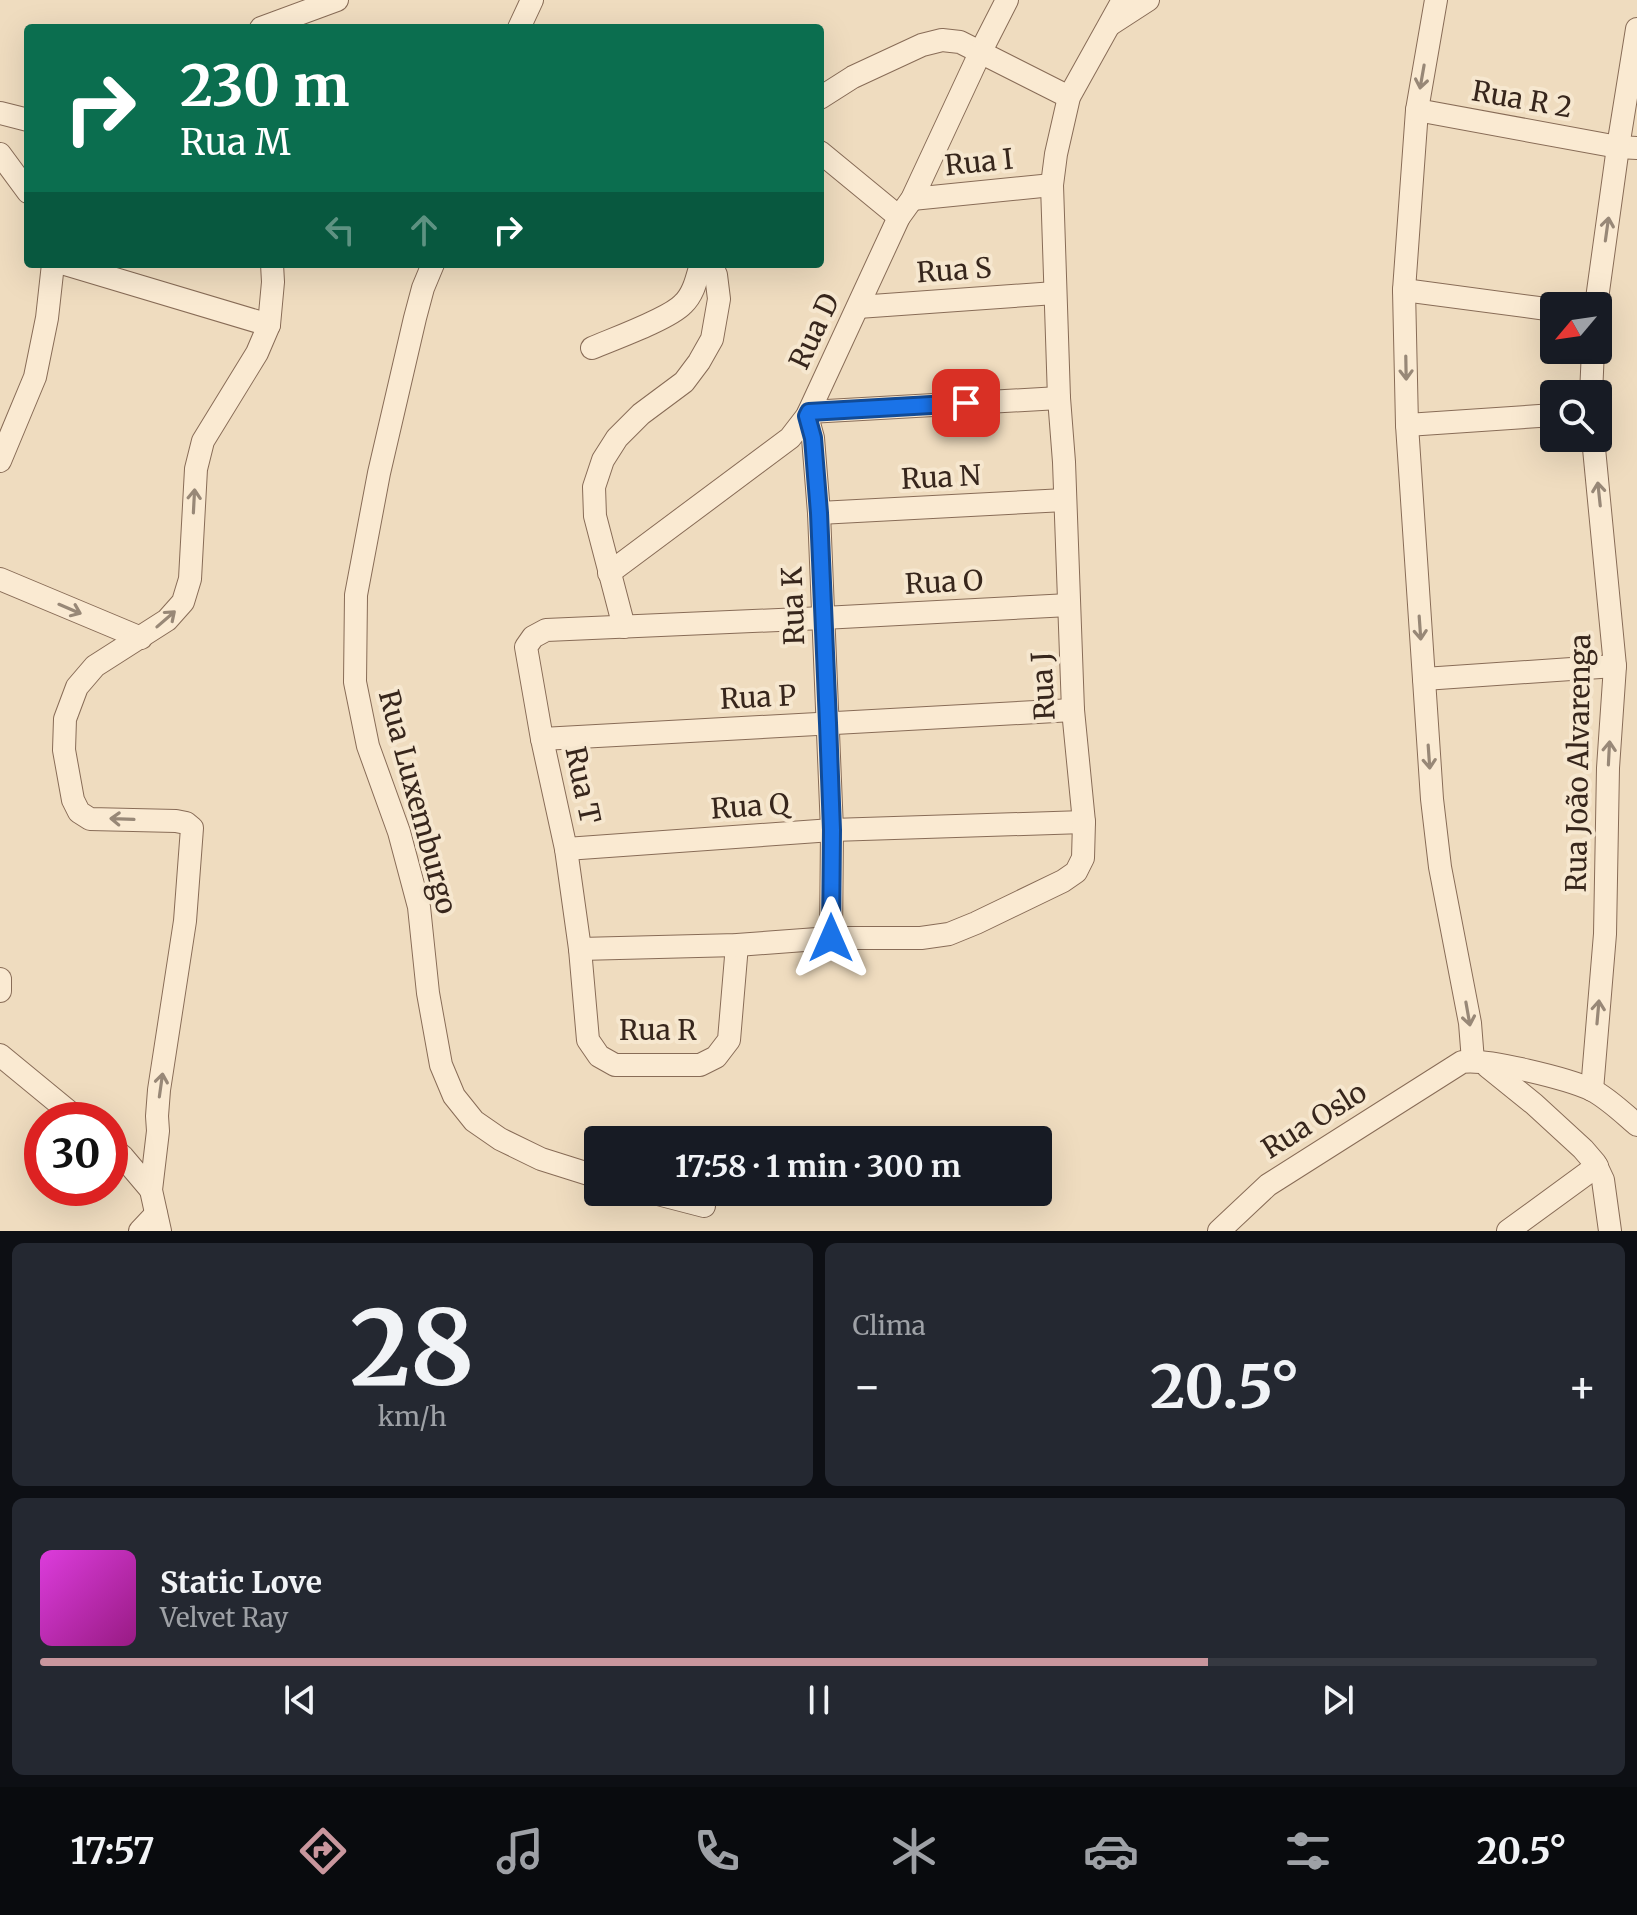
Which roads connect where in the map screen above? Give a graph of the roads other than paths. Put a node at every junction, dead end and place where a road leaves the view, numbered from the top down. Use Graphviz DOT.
graph roads {
  1 [pos="337,0"];
  2 [pos="532,0"];
  3 [pos="1007,0"];
  4 [pos="1123,0"];
  5 [pos="1148,0"];
  6 [pos="1436,0"];
  7 [pos="300,20"];
  8 [pos="521,24"];
  9 [pos="1110,25"];
  10 [pos="1637,29"];
  11 [pos="980,53"];
  12 [pos="824,95"];
  13 [pos="1069,97"];
  14 [pos="1417,110"];
  15 [pos="1627,148"];
  16 [pos="0,154"];
  17 [pos="824,155"];
  18 [pos="1052,185"];
  19 [pos="24,187"];
  20 [pos="906,208"];
  21 [pos="53,268"];
  22 [pos="78,268"];
  23 [pos="272,268"];
  24 [pos="431,268"];
  25 [pos="700,268"];
  26 [pos="713,268"];
  27 [pos="1404,290"];
  28 [pos="1599,292"];
  29 [pos="1055,293"];
  30 [pos="858,307"];
  31 [pos="1540,308"];
  32 [pos="269,325"];
  33 [pos="592,348"];
  34 [pos="1059,398"];
  35 [pos="808,414"];
  36 [pos="1540,416"];
  37 [pos="1407,425"];
  38 [pos="1594,452"];
  39 [pos="0,461"];
  40 [pos="1065,500"];
  41 [pos="819,513"];
  42 [pos="609,573"];
  43 [pos="0,579"];
  44 [pos="1069,605"];
  45 [pos="823,618"];
  46 [pos="624,627"];
  47 [pos="141,638"];
  48 [pos="1615,666"];
  49 [pos="1424,679"];
  50 [pos="1073,710"];
  51 [pos="828,723"];
  52 [pos="542,739"];
  53 [pos="1084,822"];
  54 [pos="832,830"];
  55 [pos="566,849"];
  56 [pos="831,938"];
  57 [pos="737,945"];
  58 [pos="580,949"];
  59 [pos="0,979"];
  60 [pos="0,991"];
  61 [pos="588,1040"];
  62 [pos="0,1055"];
  63 [pos="1477,1061"];
  64 [pos="1592,1090"];
  65 [pos="57,1102"];
  66 [pos="157,1116"];
  67 [pos="1637,1125"];
  68 [pos="128,1151"];
  69 [pos="128,1164"];
  70 [pos="1597,1166"];
  71 [pos="584,1173"];
  72 [pos="151,1190"];
  73 [pos="158,1222"];
  74 [pos="140,1231"];
  75 [pos="1219,1231"];
  76 [pos="1508,1231"];
  77 [pos="1610,1231"];
  1 -- 7 [label="street"];
  2 -- 8 [label="street"];
  3 -- 11 [label="street, Rua D"];
  4 -- 9 [label="street, Rua J"];
  5 -- 9 [label="street"];
  6 -- 14 [label="street, one-way"];
  9 -- 13 [label="street, Rua J"];
  10 -- 15 [label="street"];
  11 -- 12 [label="street"];
  11 -- 13 [label="street"];
  11 -- 20 [label="street, Rua D"];
  13 -- 18 [label="street, Rua J"];
  14 -- 15 [label="street, Rua R 2"];
  14 -- 27 [label="street"];
  28 -- 15 [label="street, one-way"];
  16 -- 19 [label="street"];
  17 -- 20 [label="street"];
  18 -- 20 [label="street, Rua I"];
  18 -- 29 [label="street, Rua J"];
  20 -- 30 [label="street, Rua D"];
  21 -- 39 [label="street"];
  22 -- 32 [label="street"];
  23 -- 32 [label="street"];
  24 -- 71 [label="street, Rua Luxemburgo"];
  25 -- 33 [label="street"];
  26 -- 42 [label="street"];
  27 -- 31 [label="street"];
  27 -- 37 [label="street, one-way"];
  29 -- 30 [label="street, Rua S"];
  29 -- 34 [label="street, Rua J"];
  30 -- 35 [label="street, Rua D"];
  47 -- 32 [label="street, one-way"];
  34 -- 35 [label="street"];
  34 -- 40 [label="street, Rua J"];
  35 -- 41 [label="street, Rua K"];
  35 -- 42 [label="street, Rua D"];
  36 -- 37 [label="street"];
  37 -- 49 [label="street, one-way"];
  48 -- 38 [label="street, Rua João Alvarenga, one-way"];
  40 -- 41 [label="street, Rua N"];
  40 -- 44 [label="street, Rua J"];
  41 -- 45 [label="street, Rua K"];
  42 -- 46 [label="street"];
  43 -- 47 [label="street, one-way"];
  44 -- 45 [label="street, Rua O"];
  44 -- 50 [label="street, Rua J"];
  45 -- 46 [label="street, Rua T"];
  45 -- 51 [label="street, Rua K"];
  46 -- 52 [label="street, Rua T"];
  66 -- 47 [label="street, one-way"];
  48 -- 49 [label="street"];
  64 -- 48 [label="street, Rua João Alvarenga, one-way"];
  49 -- 63 [label="street, one-way"];
  50 -- 51 [label="street, Rua P"];
  50 -- 53 [label="street, Rua J"];
  51 -- 52 [label="street, Rua P"];
  51 -- 54 [label="street, Rua K"];
  52 -- 55 [label="street, Rua T"];
  53 -- 54 [label="street, Rua Q"];
  53 -- 56 [label="street, Rua J"];
  54 -- 55 [label="street, Rua Q"];
  54 -- 56 [label="street, Rua K"];
  55 -- 58 [label="street, Rua T"];
  56 -- 57 [label="street, Rua J"];
  57 -- 58 [label="street, Rua J"];
  57 -- 61 [label="street, Rua R"];
  58 -- 61 [label="street, Rua T"];
  59 -- 60 [label="street"];
  62 -- 65 [label="street"];
  63 -- 64 [label="street"];
  63 -- 70 [label="street"];
  63 -- 75 [label="street, Rua Oslo"];
  64 -- 67 [label="street"];
  66 -- 68 [label="street"];
  66 -- 72 [label="street"];
  69 -- 72 [label="street"];
  70 -- 76 [label="street"];
  70 -- 77 [label="street"];
  72 -- 73 [label="street"];
  73 -- 74 [label="street"];
}
